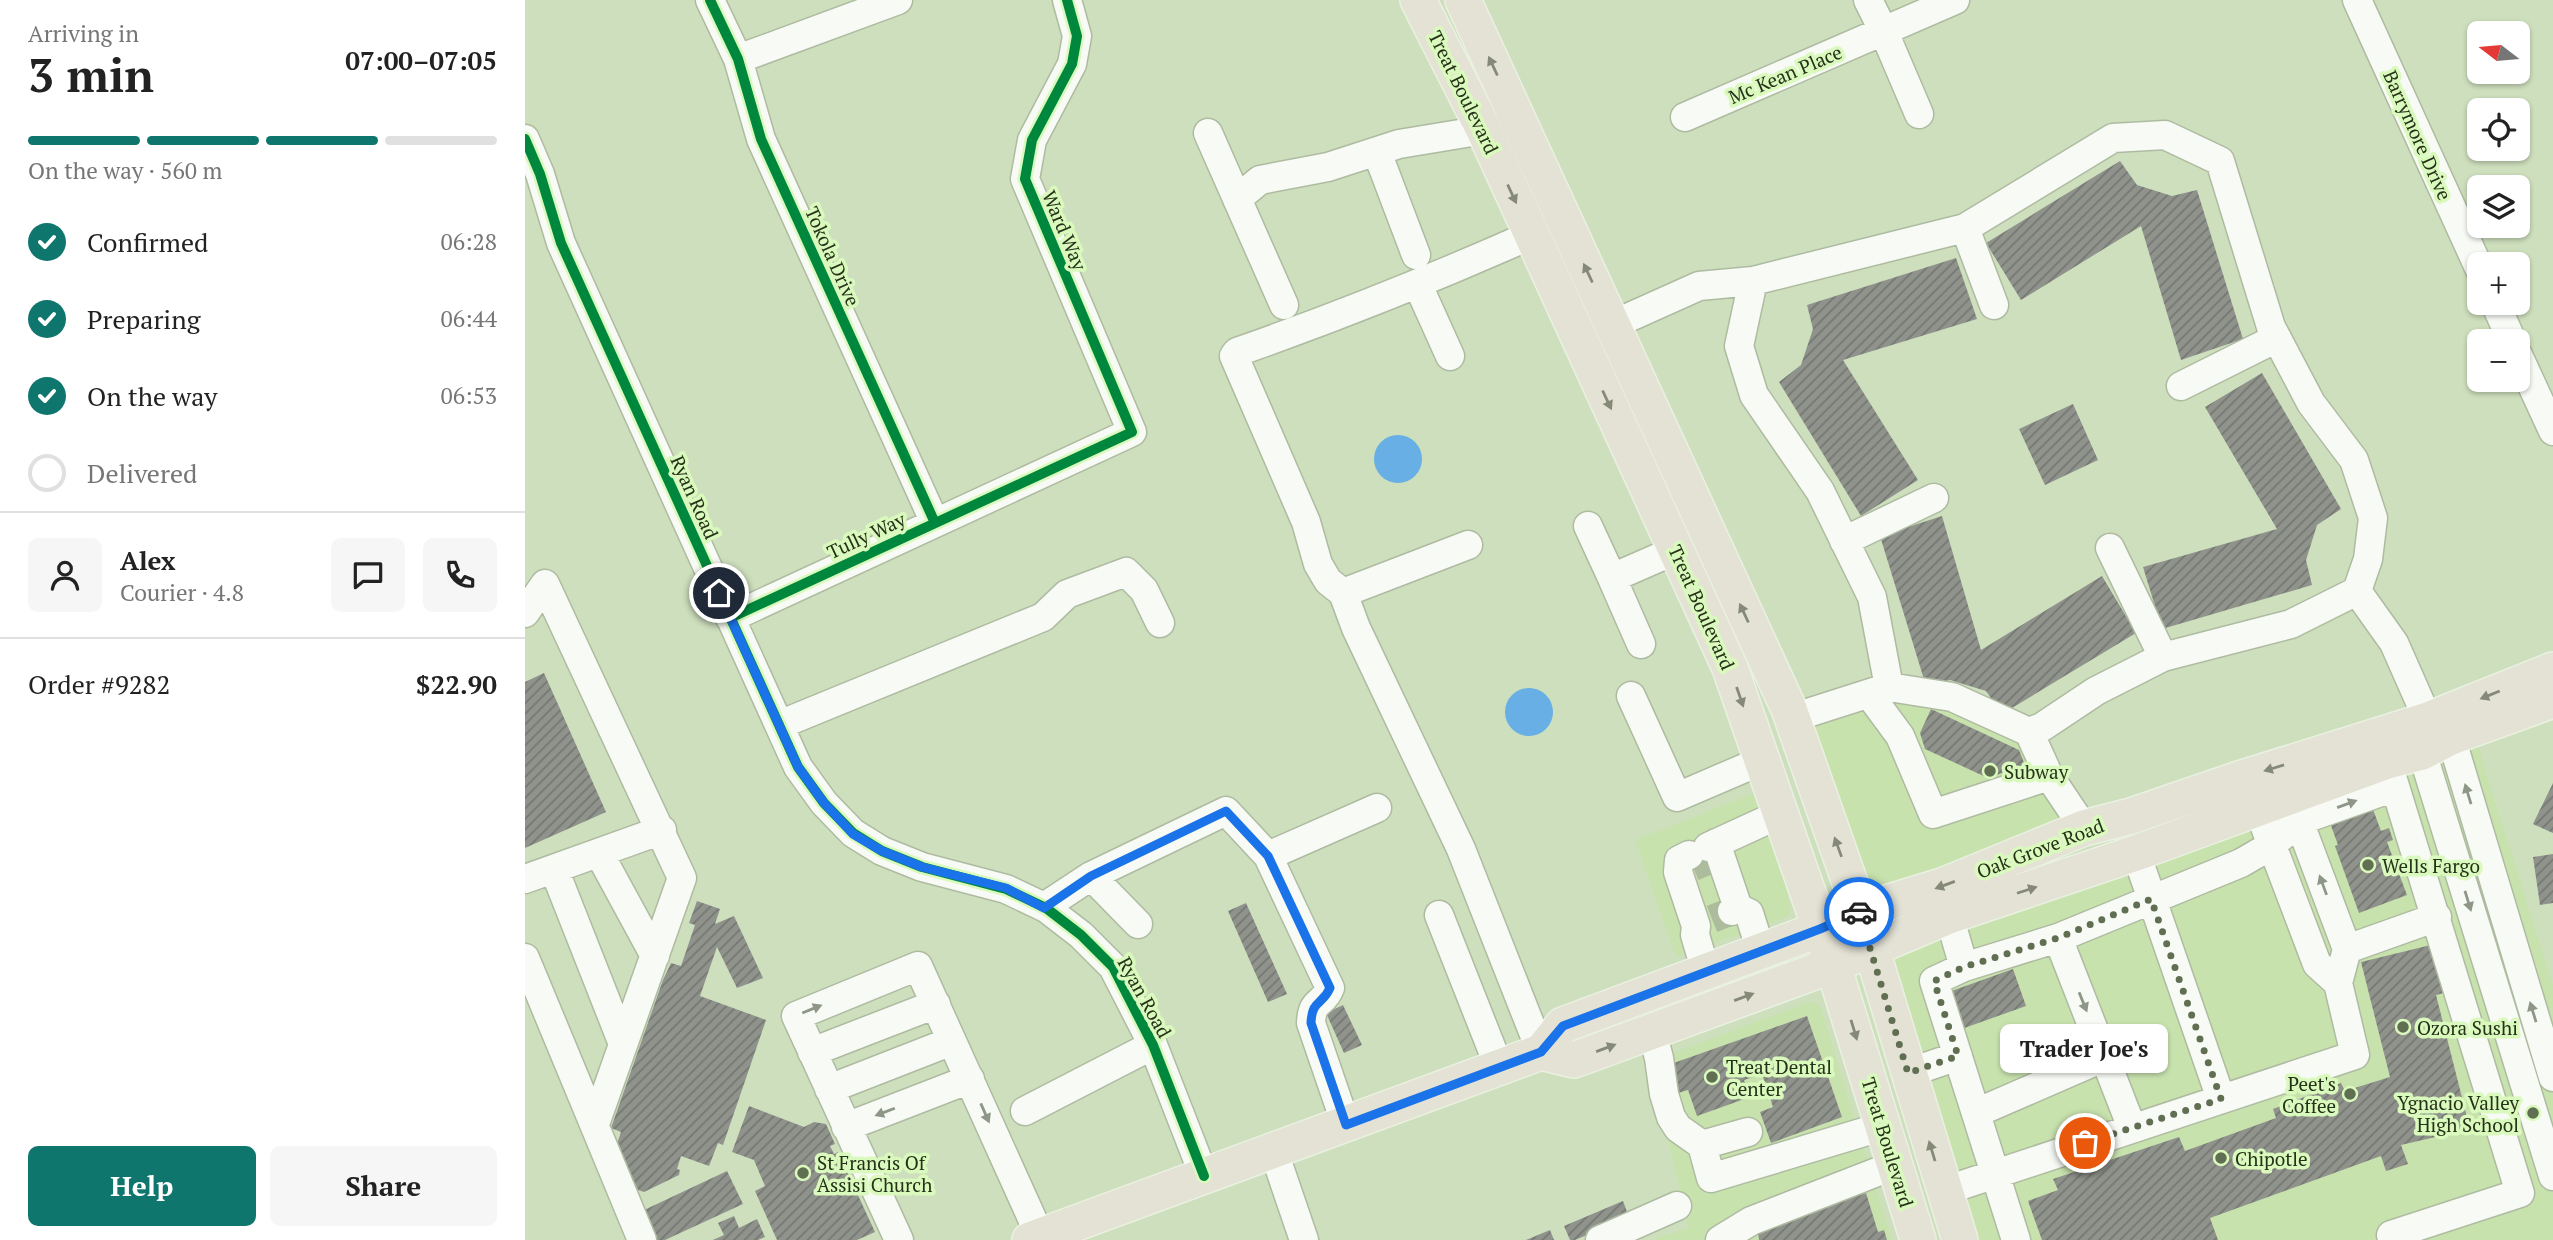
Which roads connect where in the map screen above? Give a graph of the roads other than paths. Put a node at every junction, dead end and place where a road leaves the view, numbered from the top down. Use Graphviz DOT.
graph roads {
  1 [pos="710,0"];
  2 [pos="898,0"];
  3 [pos="1067,0"];
  4 [pos="1418,0"];
  5 [pos="1463,0"];
  6 [pos="1868,0"];
  7 [pos="1955,0"];
  8 [pos="2357,0"];
  9 [pos="1884,32"];
  10 [pos="738,59"];
  11 [pos="1919,114"];
  12 [pos="1685,117"];
  13 [pos="1484,130"];
  14 [pos="1208,133"];
  15 [pos="525,139"];
  16 [pos="1377,152"];
  17 [pos="1237,199"];
  18 [pos="1965,228"];
  19 [pos="1531,235"];
  20 [pos="2472,252"];
  21 [pos="1416,255"];
  22 [pos="1753,281"];
  23 [pos="1418,285"];
  24 [pos="1284,305"];
  25 [pos="1994,305"];
  26 [pos="1612,325"];
  27 [pos="2277,338"];
  28 [pos="1450,356"];
  29 [pos="2530,381"];
  30 [pos="2181,386"];
  31 [pos="2553,431"];
  32 [pos="1132,432"];
  33 [pos="1934,498"];
  34 [pos="935,523"];
  35 [pos="1588,526"];
  36 [pos="1844,541"];
  37 [pos="1468,545"];
  38 [pos="2110,548"];
  39 [pos="1676,550"];
  40 [pos="1612,578"];
  41 [pos="2357,591"];
  42 [pos="1343,593"];
  43 [pos="525,612"];
  44 [pos="730,618"];
  45 [pos="1160,623"];
  46 [pos="1641,644"];
  47 [pos="2163,657"];
  48 [pos="2553,670"];
  49 [pos="1879,691"];
  50 [pos="1631,696"];
  51 [pos="2553,700"];
  52 [pos="1792,718"];
  53 [pos="779,725"];
  54 [pos="2029,732"];
  55 [pos="2433,736"];
  56 [pos="1761,761"];
  57 [pos="2391,774"];
  58 [pos="2049,776"];
  59 [pos="1377,808"];
  60 [pos="2258,808"];
  61 [pos="1780,814"];
  62 [pos="2299,821"];
  63 [pos="2084,828"];
  64 [pos="662,830"];
  65 [pos="2272,845"];
  66 [pos="599,853"];
  67 [pos="2136,853"];
  68 [pos="1268,856"];
  69 [pos="1702,857"];
  70 [pos="554,869"];
  71 [pos="1091,876"];
  72 [pos="525,879"];
  73 [pos="2151,899"];
  74 [pos="1044,908"];
  75 [pos="1717,909"];
  76 [pos="1860,911"];
  77 [pos="1439,915"];
  78 [pos="1949,916"];
  79 [pos="2437,917"];
  80 [pos="1138,924"];
  81 [pos="1820,929"];
  82 [pos="2058,938"];
  83 [pos="1871,948"];
  84 [pos="2347,949"];
  85 [pos="1761,951"];
  86 [pos="655,956"];
  87 [pos="525,958"];
  88 [pos="1833,965"];
  89 [pos="1964,967"];
  90 [pos="1706,972"];
  91 [pos="2338,983"];
  92 [pos="936,1004"];
  93 [pos="1652,1032"];
  94 [pos="953,1041"];
  95 [pos="624,1044"];
  96 [pos="1153,1045"];
  97 [pos="813,1052"];
  98 [pos="1541,1052"];
  99 [pos="1958,1056"];
  100 [pos="2105,1057"];
  101 [pos="1499,1067"];
  102 [pos="1908,1073"];
  103 [pos="2553,1077"];
  104 [pos="970,1079"];
  105 [pos="829,1088"];
  106 [pos="2221,1099"];
  107 [pos="1025,1111"];
  108 [pos="1976,1113"];
  109 [pos="595,1124"];
  110 [pos="1346,1125"];
  111 [pos="1884,1126"];
  112 [pos="846,1127"];
  113 [pos="2133,1128"];
  114 [pos="1748,1132"];
  115 [pos="1702,1145"];
  116 [pos="1273,1152"];
  117 [pos="1895,1165"];
  118 [pos="1995,1173"];
  119 [pos="1204,1176"];
  120 [pos="2553,1176"];
  121 [pos="1944,1191"];
  122 [pos="1677,1206"];
  123 [pos="1035,1238"];
  124 [pos="1729,1238"];
  125 [pos="2387,1238"];
  126 [pos="642,1240"];
  127 [pos="899,1240"];
  128 [pos="1304,1240"];
  129 [pos="1600,1240"];
  130 [pos="1918,1240"];
  131 [pos="1960,1240"];
  132 [pos="2016,1240"];
  1 -- 10 [label="street, Tokola Drive"];
  2 -- 10 [label="street"];
  3 -- 32 [label="street, Ward Way"];
  4 -- 13 [label="main road, Treat Boulevard"];
  26 -- 5 [label="main road, Treat Boulevard, one-way"];
  6 -- 9 [label="street"];
  7 -- 9 [label="street"];
  8 -- 20 [label="street, Barrymore Drive"];
  9 -- 11 [label="street"];
  9 -- 12 [label="street, Mc Kean Place"];
  10 -- 34 [label="street, Tokola Drive"];
  13 -- 16 [label="street"];
  13 -- 19 [label="main road, Treat Boulevard, one-way"];
  14 -- 17 [label="street"];
  15 -- 44 [label="street, Ryan Road"];
  16 -- 17 [label="street"];
  16 -- 21 [label="street"];
  17 -- 24 [label="street"];
  18 -- 22 [label="street"];
  18 -- 25 [label="street"];
  18 -- 27 [label="street"];
  19 -- 23 [label="street"];
  19 -- 39 [label="main road, Treat Boulevard, one-way"];
  22 -- 26 [label="street"];
  22 -- 36 [label="street"];
  23 -- 28 [label="street"];
  23 -- 42 [label="street"];
  52 -- 26 [label="main road, Treat Boulevard, one-way"];
  27 -- 30 [label="street"];
  27 -- 41 [label="street"];
  29 -- 31 [label="street"];
  32 -- 34 [label="street, Tully Way"];
  33 -- 36 [label="street"];
  34 -- 44 [label="street, Tully Way"];
  35 -- 40 [label="street"];
  36 -- 49 [label="street"];
  37 -- 42 [label="street"];
  38 -- 47 [label="street"];
  39 -- 40 [label="street"];
  39 -- 56 [label="main road, Treat Boulevard, one-way"];
  40 -- 46 [label="street"];
  41 -- 47 [label="street"];
  41 -- 55 [label="street"];
  42 -- 98 [label="street"];
  43 -- 64 [label="street"];
  44 -- 53 [label="street, Ryan Road"];
  45 -- 53 [label="street"];
  47 -- 54 [label="street"];
  48 -- 55 [label="main road, Oak Grove Road, one-way"];
  49 -- 52 [label="street"];
  49 -- 54 [label="street"];
  49 -- 58 [label="street"];
  50 -- 56 [label="street"];
  51 -- 55 [label="main road, Oak Grove Road"];
  76 -- 52 [label="main road, Treat Boulevard, one-way"];
  53 -- 74 [label="street, Ryan Road"];
  54 -- 58 [label="street"];
  55 -- 57 [label="main road, Oak Grove Road"];
  55 -- 63 [label="main road, Oak Grove Road, one-way"];
  103 -- 55 [label="street, one-way"];
  55 -- 120 [label="street, one-way"];
  56 -- 61 [label="main road, Treat Boulevard"];
  57 -- 60 [label="main road, Oak Grove Road"];
  62 -- 57 [label="street, one-way"];
  57 -- 79 [label="street"];
  58 -- 63 [label="street"];
  59 -- 68 [label="street"];
  60 -- 65 [label="street"];
  60 -- 67 [label="main road, Oak Grove Road"];
  61 -- 69 [label="street"];
  61 -- 81 [label="main road, Treat Boulevard"];
  62 -- 65 [label="street"];
  84 -- 62 [label="street, one-way"];
  63 -- 76 [label="main road, Oak Grove Road, one-way"];
  64 -- 66 [label="street"];
  64 -- 86 [label="street"];
  65 -- 73 [label="street"];
  65 -- 91 [label="street"];
  66 -- 70 [label="street"];
  66 -- 86 [label="street"];
  67 -- 73 [label="street"];
  78 -- 67 [label="main road, Oak Grove Road, one-way"];
  68 -- 71 [label="street"];
  68 -- 110 [label="street"];
  69 -- 75 [label="street"];
  69 -- 75 [label="street"];
  70 -- 72 [label="street"];
  70 -- 95 [label="street"];
  71 -- 74 [label="street"];
  71 -- 80 [label="street"];
  73 -- 82 [label="street"];
  73 -- 106 [label="street"];
  74 -- 96 [label="street, Ryan Road"];
  75 -- 85 [label="street"];
  75 -- 90 [label="street"];
  76 -- 81 [label="main road, Oak Grove Road"];
  76 -- 83 [label="main road, Treat Boulevard"];
  77 -- 101 [label="street"];
  78 -- 83 [label="main road, Oak Grove Road"];
  78 -- 89 [label="street"];
  79 -- 84 [label="street"];
  79 -- 125 [label="street"];
  81 -- 85 [label="main road, Oak Grove Road"];
  81 -- 88 [label="main road, Treat Boulevard"];
  82 -- 89 [label="street"];
  82 -- 100 [label="street, one-way"];
  83 -- 88 [label="main road, Oak Grove Road"];
  83 -- 102 [label="main road, Treat Boulevard"];
  84 -- 91 [label="street"];
  85 -- 90 [label="main road, Oak Grove Road"];
  86 -- 95 [label="street"];
  87 -- 109 [label="street"];
  93 -- 88 [label="main road, Oak Grove Road, one-way"];
  88 -- 111 [label="main road, Treat Boulevard, one-way"];
  89 -- 99 [label="street"];
  90 -- 98 [label="main road, Oak Grove Road"];
  91 -- 106 [label="street"];
  92 -- 94 [label="street"];
  92 -- 97 [label="street"];
  97 -- 92 [label="street, one-way"];
  98 -- 93 [label="main road, Oak Grove Road, one-way"];
  93 -- 115 [label="street"];
  94 -- 104 [label="street"];
  94 -- 105 [label="street"];
  95 -- 109 [label="street"];
  96 -- 107 [label="street"];
  96 -- 119 [label="street, Ryan Road"];
  97 -- 105 [label="street"];
  98 -- 101 [label="main road, Oak Grove Road"];
  99 -- 102 [label="street"];
  99 -- 108 [label="street"];
  100 -- 108 [label="street"];
  100 -- 113 [label="street"];
  101 -- 110 [label="main road, Oak Grove Road"];
  121 -- 102 [label="main road, Treat Boulevard, one-way"];
  104 -- 112 [label="street, one-way"];
  104 -- 123 [label="street, one-way"];
  105 -- 112 [label="street"];
  106 -- 113 [label="street"];
  108 -- 118 [label="street"];
  109 -- 126 [label="street"];
  110 -- 116 [label="main road, Oak Grove Road"];
  111 -- 115 [label="street"];
  111 -- 117 [label="main road, Treat Boulevard"];
  112 -- 127 [label="street"];
  113 -- 118 [label="street"];
  114 -- 115 [label="street"];
  116 -- 119 [label="main road, Oak Grove Road"];
  116 -- 128 [label="street"];
  117 -- 124 [label="street"];
  117 -- 130 [label="main road, Treat Boulevard"];
  118 -- 121 [label="street"];
  118 -- 132 [label="street"];
  119 -- 123 [label="main road, Oak Grove Road"];
  121 -- 131 [label="main road, Treat Boulevard"];
  122 -- 129 [label="street"];
}
